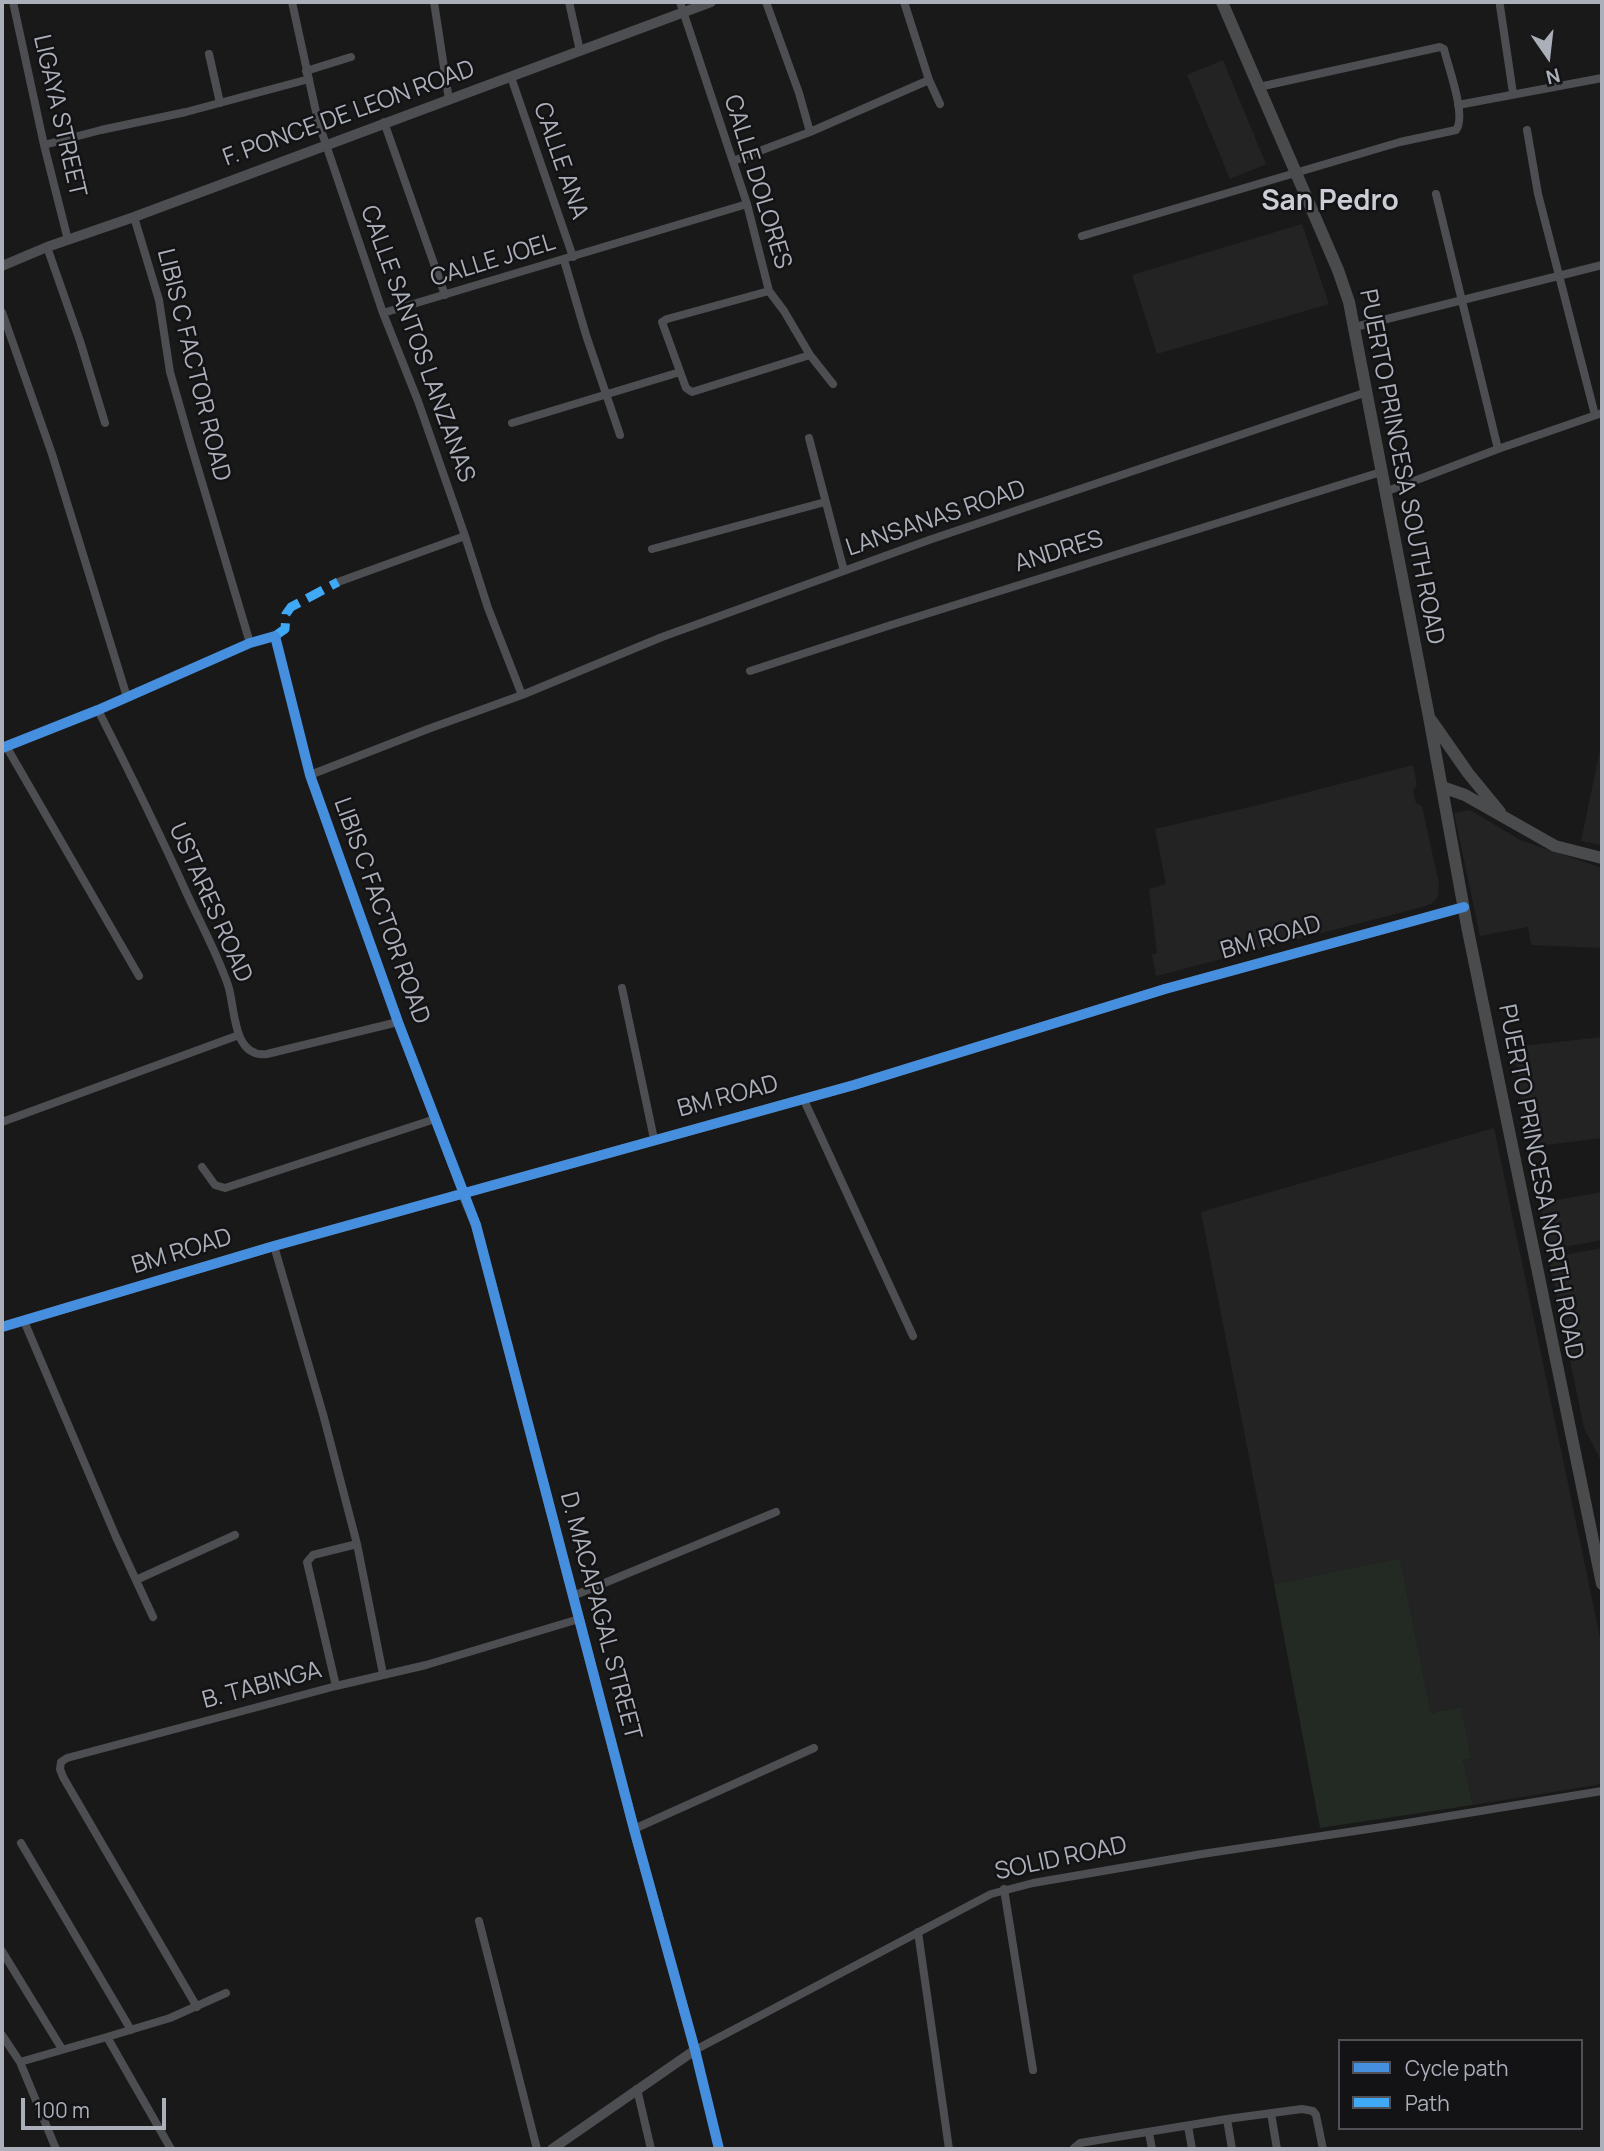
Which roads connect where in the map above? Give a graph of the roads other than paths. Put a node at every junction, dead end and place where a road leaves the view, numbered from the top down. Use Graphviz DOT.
graph roads {
  1 [pos="13,2"];
  2 [pos="292,2"];
  3 [pos="433,2"];
  4 [pos="569,2"];
  5 [pos="711,2"];
  6 [pos="766,2"];
  7 [pos="904,2"];
  8 [pos="1222,2"];
  9 [pos="1500,6"];
  10 [pos="681,7"];
  11 [pos="580,51"];
  12 [pos="209,54"];
  13 [pos="351,57"];
  14 [pos="307,75"];
  15 [pos="511,77"];
  16 [pos="1602,78"];
  17 [pos="929,80"];
  18 [pos="1259,87"];
  19 [pos="1513,93"];
  20 [pos="449,100"];
  21 [pos="219,103"];
  22 [pos="940,104"];
  23 [pos="1458,105"];
  24 [pos="384,122"];
  25 [pos="1527,130"];
  26 [pos="810,132"];
  27 [pos="326,144"];
  28 [pos="44,145"];
  29 [pos="733,161"];
  30 [pos="1296,173"];
  31 [pos="1436,194"];
  32 [pos="747,204"];
  33 [pos="134,217"];
  34 [pos="1082,236"];
  35 [pos="68,240"];
  36 [pos="47,247"];
  37 [pos="568,259"];
  38 [pos="1602,265"];
  39 [pos="2,266"];
  40 [pos="1558,276"];
  41 [pos="769,291"];
  42 [pos="445,295"];
  43 [pos="1461,300"];
  44 [pos="2,312"];
  45 [pos="383,313"];
  46 [pos="1355,327"];
  47 [pos="810,355"];
  48 [pos="680,372"];
  49 [pos="833,384"];
  50 [pos="1367,391"];
  51 [pos="605,395"];
  52 [pos="1598,414"];
  53 [pos="105,423"];
  54 [pos="512,423"];
  55 [pos="620,435"];
  56 [pos="809,438"];
  57 [pos="1498,449"];
  58 [pos="1381,472"];
  59 [pos="1385,492"];
  60 [pos="825,502"];
  61 [pos="465,536"];
  62 [pos="653,549"];
  63 [pos="844,571"];
  64 [pos="338,582"];
  65 [pos="250,643"];
  66 [pos="750,671"];
  67 [pos="522,695"];
  68 [pos="127,697"];
  69 [pos="98,710"];
  70 [pos="1429,717"];
  71 [pos="4,747"];
  72 [pos="310,775"];
  73 [pos="1442,787"];
  74 [pos="1507,820"];
  75 [pos="1602,858"];
  76 [pos="1464,907"];
  77 [pos="139,976"];
  78 [pos="622,988"];
  79 [pos="398,1022"];
  80 [pos="239,1035"];
  81 [pos="803,1098"];
  82 [pos="435,1119"];
  83 [pos="2,1122"];
  84 [pos="654,1139"];
  85 [pos="202,1167"];
  86 [pos="463,1194"];
  87 [pos="274,1246"];
  88 [pos="24,1321"];
  89 [pos="2,1327"];
  90 [pos="913,1336"];
  91 [pos="776,1512"];
  92 [pos="235,1535"];
  93 [pos="357,1544"];
  94 [pos="136,1580"];
  95 [pos="1602,1584"];
  96 [pos="573,1596"];
  97 [pos="153,1618"];
  98 [pos="579,1619"];
  99 [pos="383,1674"];
  100 [pos="336,1686"];
  101 [pos="814,1748"];
  102 [pos="1602,1791"];
  103 [pos="635,1829"];
  104 [pos="21,1843"];
  105 [pos="1004,1889"];
  106 [pos="479,1921"];
  107 [pos="918,1932"];
  108 [pos="2,1951"];
  109 [pos="226,1993"];
  110 [pos="197,2007"];
  111 [pos="131,2030"];
  112 [pos="2,2035"];
  113 [pos="107,2037"];
  114 [pos="62,2049"];
  115 [pos="695,2050"];
  116 [pos="20,2062"];
  117 [pos="1033,2070"];
  118 [pos="637,2089"];
  119 [pos="1271,2112"];
  120 [pos="1227,2119"];
  121 [pos="1188,2126"];
  122 [pos="1149,2133"];
  123 [pos="1111,2138"];
  124 [pos="1074,2148"];
  125 [pos="57,2149"];
  126 [pos="171,2149"];
  127 [pos="537,2149"];
  128 [pos="551,2149"];
  129 [pos="652,2149"];
  130 [pos="719,2149"];
  131 [pos="949,2149"];
  132 [pos="1112,2149"];
  133 [pos="1152,2149"];
  134 [pos="1192,2149"];
  135 [pos="1231,2149"];
  136 [pos="1277,2149"];
  137 [pos="1323,2149"];
  1 -- 28 [label="street, LIGAYA STREET"];
  2 -- 14 [label="street, CALLE SANTOS LANZANAS"];
  3 -- 20 [label="street"];
  4 -- 11 [label="street"];
  5 -- 10 [label="street, F. PONCE DE LEON ROAD"];
  6 -- 26 [label="street"];
  7 -- 17 [label="street"];
  8 -- 18 [label="main road, PUERTO PRINCESA SOUTH ROAD"];
  9 -- 19 [label="street"];
  10 -- 11 [label="street, F. PONCE DE LEON ROAD"];
  10 -- 29 [label="street, CALLE DOLORES"];
  11 -- 15 [label="street, F. PONCE DE LEON ROAD"];
  12 -- 21 [label="street"];
  13 -- 14 [label="street"];
  14 -- 21 [label="street"];
  14 -- 27 [label="street, CALLE SANTOS LANZANAS"];
  15 -- 20 [label="street, F. PONCE DE LEON ROAD"];
  15 -- 37 [label="street, CALLE ANA"];
  16 -- 19 [label="street"];
  17 -- 22 [label="street"];
  17 -- 26 [label="street"];
  18 -- 23 [label="street"];
  18 -- 30 [label="main road, PUERTO PRINCESA SOUTH ROAD"];
  19 -- 23 [label="street"];
  20 -- 24 [label="street, F. PONCE DE LEON ROAD"];
  21 -- 28 [label="street"];
  23 -- 30 [label="street"];
  24 -- 27 [label="street, F. PONCE DE LEON ROAD"];
  24 -- 42 [label="street"];
  25 -- 40 [label="street"];
  26 -- 29 [label="street"];
  27 -- 33 [label="street, F. PONCE DE LEON ROAD"];
  27 -- 45 [label="street, CALLE SANTOS LANZANAS"];
  28 -- 35 [label="street, LIGAYA STREET"];
  29 -- 32 [label="street, CALLE DOLORES"];
  30 -- 34 [label="street"];
  30 -- 46 [label="main road, PUERTO PRINCESA SOUTH ROAD"];
  31 -- 43 [label="street"];
  32 -- 37 [label="street, CALLE JOEL"];
  32 -- 41 [label="street, CALLE DOLORES"];
  33 -- 35 [label="street, F. PONCE DE LEON ROAD"];
  33 -- 65 [label="street, LIBIS C FACTOR ROAD"];
  35 -- 36 [label="street, F. PONCE DE LEON ROAD"];
  36 -- 39 [label="street, F. PONCE DE LEON ROAD"];
  36 -- 53 [label="street"];
  37 -- 42 [label="street, CALLE JOEL"];
  37 -- 51 [label="street, CALLE ANA"];
  38 -- 40 [label="street"];
  40 -- 43 [label="street"];
  40 -- 52 [label="street"];
  41 -- 47 [label="street, CALLE DOLORES"];
  41 -- 48 [label="street"];
  42 -- 45 [label="street, CALLE JOEL"];
  43 -- 46 [label="street"];
  43 -- 57 [label="street"];
  44 -- 68 [label="street"];
  45 -- 61 [label="street, CALLE SANTOS LANZANAS"];
  46 -- 50 [label="main road, PUERTO PRINCESA SOUTH ROAD"];
  47 -- 48 [label="street"];
  47 -- 49 [label="street, CALLE DOLORES"];
  48 -- 51 [label="street"];
  50 -- 58 [label="main road, PUERTO PRINCESA SOUTH ROAD"];
  50 -- 63 [label="street, LANSANAS ROAD"];
  51 -- 54 [label="street"];
  51 -- 55 [label="street, CALLE ANA"];
  52 -- 57 [label="street"];
  56 -- 60 [label="street"];
  57 -- 59 [label="street"];
  58 -- 59 [label="main road, PUERTO PRINCESA SOUTH ROAD"];
  58 -- 66 [label="street, ANDRES"];
  59 -- 70 [label="main road, PUERTO PRINCESA SOUTH ROAD"];
  60 -- 62 [label="street"];
  60 -- 63 [label="street"];
  61 -- 64 [label="street"];
  61 -- 67 [label="street, CALLE SANTOS LANZANAS"];
  63 -- 67 [label="street, LANSANAS ROAD"];
  65 -- 68 [label="street"];
  65 -- 72 [label="street, LIBIS C FACTOR ROAD"];
  67 -- 72 [label="street, LANSANAS ROAD"];
  68 -- 69 [label="street"];
  69 -- 71 [label="street"];
  69 -- 80 [label="street, USTARES ROAD"];
  70 -- 73 [label="main road, PUERTO PRINCESA SOUTH ROAD"];
  70 -- 74 [label="main road"];
  71 -- 77 [label="street"];
  72 -- 79 [label="street, LIBIS C FACTOR ROAD"];
  73 -- 74 [label="main road"];
  73 -- 76 [label="main road, PUERTO PRINCESA NORTH ROAD"];
  74 -- 75 [label="main road"];
  76 -- 81 [label="street, BM ROAD"];
  76 -- 95 [label="main road, PUERTO PRINCESA NORTH ROAD"];
  78 -- 84 [label="street"];
  79 -- 80 [label="street"];
  79 -- 82 [label="street, LIBIS C FACTOR ROAD"];
  80 -- 83 [label="street"];
  81 -- 84 [label="street, BM ROAD"];
  81 -- 90 [label="street"];
  82 -- 85 [label="street"];
  82 -- 86 [label="street, LIBIS C FACTOR ROAD"];
  84 -- 86 [label="street, BM ROAD"];
  86 -- 87 [label="street, BM ROAD"];
  86 -- 96 [label="street, D. MACAPAGAL STREET"];
  87 -- 88 [label="street, BM ROAD"];
  87 -- 93 [label="street"];
  88 -- 89 [label="street, BM ROAD"];
  88 -- 94 [label="street"];
  91 -- 96 [label="street"];
  92 -- 94 [label="street"];
  93 -- 99 [label="street"];
  93 -- 100 [label="street"];
  94 -- 97 [label="street"];
  96 -- 98 [label="street, D. MACAPAGAL STREET"];
  98 -- 99 [label="street, B. TABINGA"];
  98 -- 103 [label="street, D. MACAPAGAL STREET"];
  99 -- 100 [label="street, B. TABINGA"];
  100 -- 110 [label="street, B. TABINGA"];
  101 -- 103 [label="street"];
  102 -- 105 [label="street, SOLID ROAD"];
  103 -- 115 [label="street, D. MACAPAGAL STREET"];
  104 -- 111 [label="street"];
  105 -- 107 [label="street, SOLID ROAD"];
  105 -- 117 [label="street"];
  106 -- 127 [label="street"];
  107 -- 115 [label="street, SOLID ROAD"];
  107 -- 131 [label="street"];
  108 -- 114 [label="street"];
  109 -- 110 [label="street"];
  110 -- 111 [label="street"];
  111 -- 113 [label="street"];
  112 -- 116 [label="street"];
  113 -- 114 [label="street"];
  113 -- 126 [label="street"];
  114 -- 116 [label="street"];
  115 -- 118 [label="street, SOLID ROAD"];
  115 -- 130 [label="street"];
  116 -- 125 [label="street"];
  118 -- 128 [label="street, SOLID ROAD"];
  118 -- 129 [label="street"];
  119 -- 120 [label="street"];
  119 -- 136 [label="street"];
  119 -- 137 [label="street"];
  120 -- 121 [label="street"];
  120 -- 135 [label="street"];
  121 -- 122 [label="street"];
  121 -- 134 [label="street"];
  122 -- 123 [label="street"];
  122 -- 133 [label="street"];
  123 -- 124 [label="street"];
  123 -- 132 [label="street"];
}
